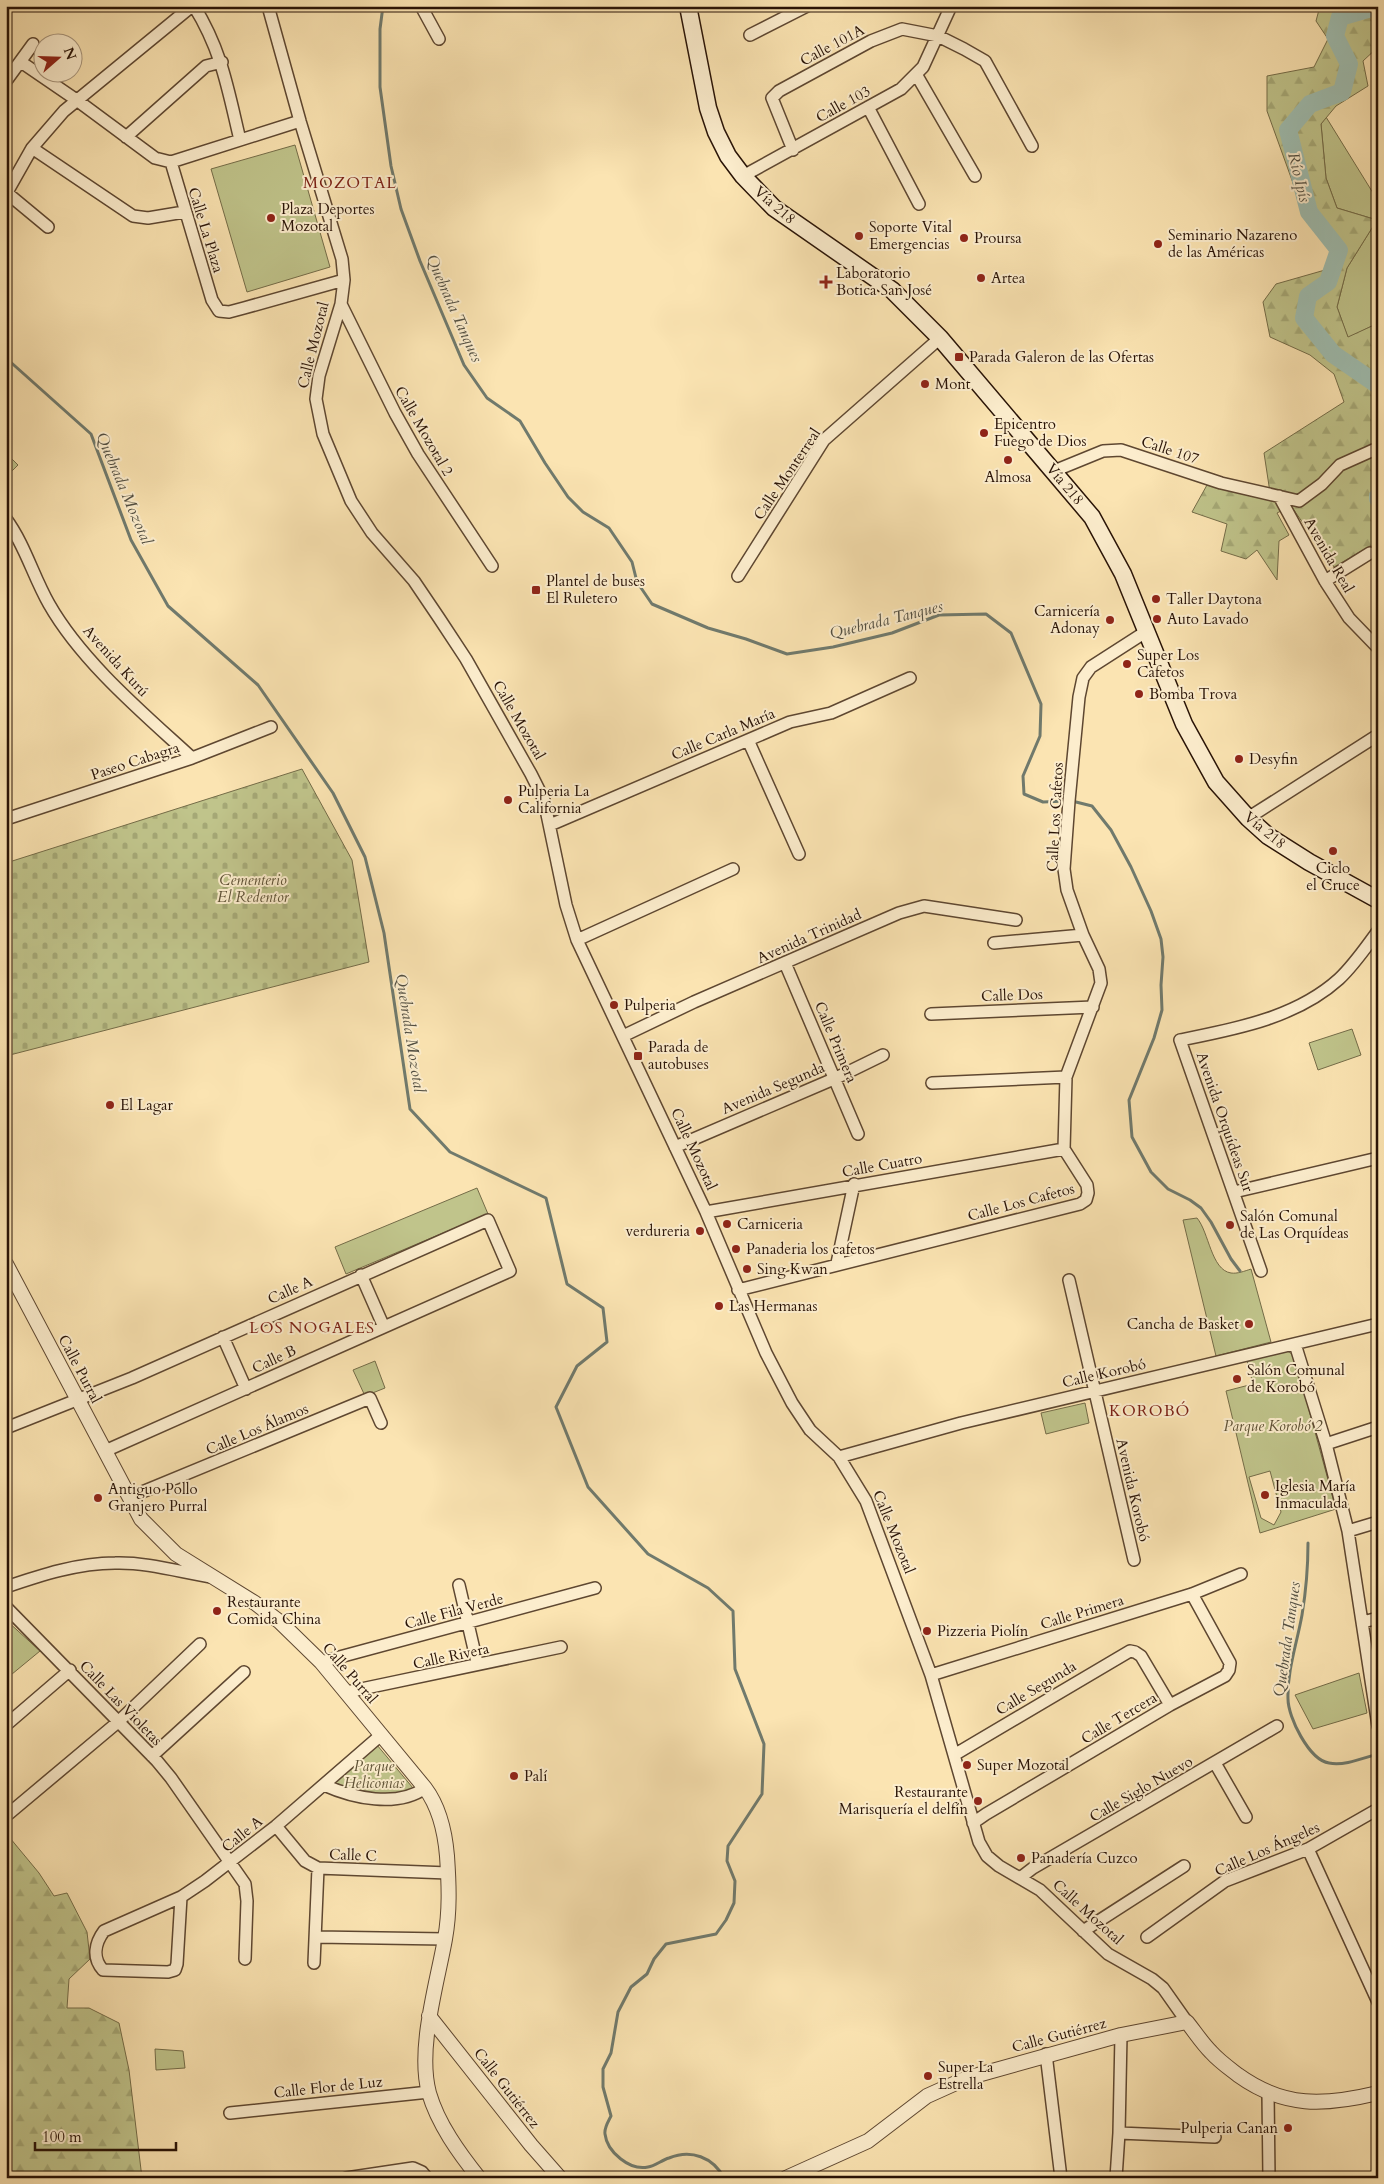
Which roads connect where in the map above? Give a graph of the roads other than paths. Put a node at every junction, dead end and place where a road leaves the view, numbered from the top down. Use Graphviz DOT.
graph roads {
  1 [pos="193,6"];
  2 [pos="268,6"];
  3 [pos="421,6"];
  4 [pos="688,6"];
  5 [pos="951,6"];
  6 [pos="803,7"];
  7 [pos="750,35"];
  8 [pos="938,36"];
  9 [pos="439,39"];
  10 [pos="32,46"];
  11 [pos="21,62"];
  12 [pos="222,62"];
  13 [pos="916,74"];
  14 [pos="6,81"];
  15 [pos="78,100"];
  16 [pos="868,107"];
  17 [pos="300,121"];
  18 [pos="126,137"];
  19 [pos="240,140"];
  20 [pos="1032,146"];
  21 [pos="32,148"];
  22 [pos="793,150"];
  23 [pos="171,162"];
  24 [pos="743,176"];
  25 [pos="975,176"];
  26 [pos="7,193"];
  27 [pos="919,204"];
  28 [pos="184,212"];
  29 [pos="48,227"];
  30 [pos="344,280"];
  31 [pos="341,304"];
  32 [pos="940,338"];
  33 [pos="1378,448"];
  34 [pos="1054,471"];
  35 [pos="1279,496"];
  36 [pos="6,518"];
  37 [pos="1370,553"];
  38 [pos="492,566"];
  39 [pos="738,576"];
  40 [pos="1325,581"];
  41 [pos="1147,631"];
  42 [pos="1376,642"];
  43 [pos="910,678"];
  44 [pos="271,727"];
  45 [pos="1378,736"];
  46 [pos="748,740"];
  47 [pos="192,758"];
  48 [pos="1248,818"];
  49 [pos="6,820"];
  50 [pos="550,825"];
  51 [pos="799,854"];
  52 [pos="733,870"];
  53 [pos="1378,900"];
  54 [pos="1016,920"];
  55 [pos="1378,931"];
  56 [pos="1083,935"];
  57 [pos="578,940"];
  58 [pos="994,943"];
  59 [pos="785,963"];
  60 [pos="1093,1007"];
  61 [pos="931,1014"];
  62 [pos="623,1036"];
  63 [pos="882,1055"];
  64 [pos="1066,1077"];
  65 [pos="836,1078"];
  66 [pos="932,1083"];
  67 [pos="858,1134"];
  68 [pos="675,1147"];
  69 [pos="1064,1149"];
  70 [pos="1378,1158"];
  71 [pos="854,1184"];
  72 [pos="1234,1192"];
  73 [pos="706,1212"];
  74 [pos="488,1220"];
  75 [pos="6,1264"];
  76 [pos="837,1264"];
  77 [pos="1261,1271"];
  78 [pos="361,1276"];
  79 [pos="1069,1280"];
  80 [pos="738,1290"];
  81 [pos="1378,1324"];
  82 [pos="383,1326"];
  83 [pos="223,1337"];
  84 [pos="1295,1344"];
  85 [pos="246,1389"];
  86 [pos="1095,1391"];
  87 [pos="78,1400"];
  88 [pos="381,1423"];
  89 [pos="1378,1427"];
  90 [pos="6,1428"];
  91 [pos="1326,1444"];
  92 [pos="105,1450"];
  93 [pos="839,1456"];
  94 [pos="130,1498"];
  95 [pos="1378,1522"];
  96 [pos="1348,1531"];
  97 [pos="1134,1560"];
  98 [pos="1241,1574"];
  99 [pos="213,1578"];
  100 [pos="459,1585"];
  101 [pos="6,1587"];
  102 [pos="595,1588"];
  103 [pos="1192,1594"];
  104 [pos="6,1607"];
  105 [pos="1378,1618"];
  106 [pos="1363,1622"];
  107 [pos="468,1623"];
  108 [pos="200,1644"];
  109 [pos="561,1648"];
  110 [pos="476,1658"];
  111 [pos="321,1662"];
  112 [pos="70,1670"];
  113 [pos="244,1672"];
  114 [pos="931,1675"];
  115 [pos="346,1692"];
  116 [pos="1170,1705"];
  117 [pos="118,1722"];
  118 [pos="6,1725"];
  119 [pos="1277,1726"];
  120 [pos="1378,1726"];
  121 [pos="381,1735"];
  122 [pos="954,1755"];
  123 [pos="152,1756"];
  124 [pos="1215,1763"];
  125 [pos="324,1785"];
  126 [pos="425,1788"];
  127 [pos="1378,1809"];
  128 [pos="6,1816"];
  129 [pos="1246,1817"];
  130 [pos="973,1823"];
  131 [pos="276,1826"];
  132 [pos="1308,1849"];
  133 [pos="230,1862"];
  134 [pos="1184,1866"];
  135 [pos="318,1868"];
  136 [pos="448,1873"];
  137 [pos="1020,1878"];
  138 [pos="181,1897"];
  139 [pos="1083,1931"];
  140 [pos="316,1937"];
  141 [pos="1147,1937"];
  142 [pos="445,1939"];
  143 [pos="245,1959"];
  144 [pos="314,1963"];
  145 [pos="1378,2002"];
  146 [pos="429,2016"];
  147 [pos="1187,2022"];
  148 [pos="1121,2035"];
  149 [pos="1046,2054"];
  150 [pos="428,2092"];
  151 [pos="1268,2093"];
  152 [pos="1378,2093"];
  153 [pos="230,2113"];
  154 [pos="1119,2133"];
  155 [pos="1215,2137"];
  156 [pos="353,2177"];
  157 [pos="427,2178"];
  158 [pos="480,2178"];
  159 [pos="560,2178"];
  160 [pos="786,2178"];
  161 [pos="1060,2178"];
  162 [pos="1116,2178"];
  163 [pos="1269,2178"];
  1 -- 12 [label="street"];
  1 -- 15 [label="street"];
  2 -- 17 [label="street, Calle Mozotal"];
  3 -- 9 [label="street"];
  4 -- 24 [label="main road, Vía 218"];
  5 -- 8 [label="street"];
  6 -- 7 [label="street"];
  8 -- 13 [label="street, Calle 103"];
  8 -- 20 [label="street, Calle 101A"];
  8 -- 22 [label="street, Calle 101A"];
  10 -- 11 [label="street"];
  11 -- 14 [label="street"];
  11 -- 15 [label="street"];
  12 -- 18 [label="street"];
  12 -- 19 [label="street"];
  13 -- 16 [label="street, Calle 103"];
  13 -- 25 [label="street"];
  15 -- 18 [label="street"];
  15 -- 21 [label="street"];
  16 -- 22 [label="street, Calle 103"];
  16 -- 27 [label="street"];
  17 -- 19 [label="street"];
  17 -- 30 [label="street, Calle Mozotal"];
  18 -- 23 [label="street"];
  19 -- 23 [label="street"];
  21 -- 26 [label="street"];
  21 -- 28 [label="street"];
  22 -- 24 [label="street, Calle 103"];
  23 -- 28 [label="street, Calle La Plaza"];
  24 -- 32 [label="main road, Vía 218"];
  26 -- 29 [label="street"];
  28 -- 30 [label="street, Calle La Plaza"];
  30 -- 31 [label="street, Calle Mozotal"];
  31 -- 38 [label="street, Calle Mozotal 2"];
  31 -- 50 [label="street, Calle Mozotal"];
  32 -- 34 [label="main road, Vía 218"];
  32 -- 39 [label="street, Calle Monterreal"];
  33 -- 35 [label="street, Calle 107"];
  34 -- 35 [label="street, Calle 107"];
  34 -- 41 [label="main road, Vía 218"];
  35 -- 40 [label="street, Avenida Real"];
  36 -- 47 [label="street, Avenida Kurú"];
  37 -- 40 [label="street"];
  40 -- 42 [label="street, Avenida Real"];
  41 -- 48 [label="main road, Vía 218"];
  41 -- 56 [label="street, Calle Los Cafetos"];
  43 -- 46 [label="street, Calle Carla María"];
  44 -- 47 [label="street, Paseo Cabagra"];
  45 -- 48 [label="street"];
  46 -- 50 [label="street, Calle Carla María"];
  46 -- 51 [label="street"];
  47 -- 49 [label="street, Paseo Cabagra"];
  48 -- 53 [label="main road, Vía 218"];
  50 -- 57 [label="street, Calle Mozotal"];
  52 -- 57 [label="street"];
  54 -- 59 [label="street, Avenida Trinidad"];
  55 -- 72 [label="street, Avenida Orquídeas Sur"];
  56 -- 58 [label="street"];
  56 -- 60 [label="street, Calle Los Cafetos"];
  57 -- 62 [label="street, Calle Mozotal"];
  59 -- 62 [label="street, Avenida Trinidad"];
  59 -- 65 [label="street, Calle Primera"];
  60 -- 61 [label="street, Calle Dos"];
  60 -- 64 [label="street, Calle Los Cafetos"];
  62 -- 68 [label="street, Calle Mozotal"];
  63 -- 65 [label="street, Avenida Segunda"];
  64 -- 66 [label="street"];
  64 -- 69 [label="street, Calle Los Cafetos"];
  65 -- 67 [label="street, Calle Primera"];
  65 -- 68 [label="street, Avenida Segunda"];
  68 -- 73 [label="street, Calle Mozotal"];
  69 -- 71 [label="street, Calle Cuatro"];
  69 -- 76 [label="street, Calle Los Cafetos"];
  70 -- 72 [label="street"];
  71 -- 73 [label="street, Calle Cuatro"];
  71 -- 76 [label="street"];
  72 -- 77 [label="street, Avenida Orquídeas Sur"];
  73 -- 80 [label="street, Calle Mozotal"];
  74 -- 78 [label="street, Calle A"];
  74 -- 82 [label="street, Calle B"];
  75 -- 87 [label="street, Calle Purral"];
  76 -- 80 [label="street, Calle Los Cafetos"];
  78 -- 82 [label="street"];
  78 -- 83 [label="street, Calle A"];
  79 -- 86 [label="street, Avenida Korobó"];
  80 -- 93 [label="street, Calle Mozotal"];
  81 -- 84 [label="street, Calle Korobó"];
  82 -- 85 [label="street, Calle B"];
  83 -- 85 [label="street"];
  83 -- 87 [label="street, Calle A"];
  84 -- 86 [label="street, Calle Korobó"];
  84 -- 91 [label="street"];
  85 -- 92 [label="street, Calle B"];
  86 -- 93 [label="street, Calle Korobó"];
  86 -- 97 [label="street, Avenida Korobó"];
  87 -- 90 [label="street, Calle A"];
  87 -- 92 [label="street, Calle Purral"];
  88 -- 94 [label="street, Calle Los Álamos"];
  89 -- 91 [label="street"];
  91 -- 96 [label="street"];
  92 -- 94 [label="street, Calle Purral"];
  93 -- 114 [label="street, Calle Mozotal"];
  94 -- 99 [label="street, Calle Purral"];
  95 -- 96 [label="street"];
  96 -- 106 [label="street"];
  98 -- 103 [label="street, Calle Primera"];
  99 -- 101 [label="street"];
  99 -- 111 [label="street, Calle Purral"];
  100 -- 107 [label="street"];
  102 -- 107 [label="street, Calle Fila Verde"];
  103 -- 114 [label="street, Calle Primera"];
  103 -- 116 [label="street, Calle Tercera"];
  104 -- 112 [label="street, Calle Las Violetas"];
  105 -- 106 [label="street"];
  106 -- 120 [label="street"];
  107 -- 110 [label="street"];
  107 -- 111 [label="street, Calle Fila Verde"];
  108 -- 117 [label="street"];
  109 -- 115 [label="street, Calle Rivera"];
  111 -- 115 [label="street, Calle Purral"];
  112 -- 117 [label="street, Calle Las Violetas"];
  112 -- 118 [label="street"];
  113 -- 123 [label="street"];
  114 -- 122 [label="street, Calle Mozotal"];
  115 -- 121 [label="street, Calle Purral"];
  116 -- 122 [label="street, Calle Segunda"];
  116 -- 130 [label="street, Calle Tercera"];
  117 -- 123 [label="street, Calle Las Violetas"];
  117 -- 128 [label="street"];
  119 -- 124 [label="street, Calle Siglo Nuevo"];
  121 -- 125 [label="street, Calle A"];
  121 -- 126 [label="street, Calle Purral"];
  122 -- 130 [label="street, Calle Mozotal"];
  123 -- 133 [label="street, Calle Las Violetas"];
  124 -- 129 [label="street"];
  124 -- 137 [label="street, Calle Siglo Nuevo"];
  125 -- 126 [label="street"];
  125 -- 131 [label="street, Calle A"];
  126 -- 136 [label="street, Calle Purral"];
  127 -- 132 [label="street, Calle Los Ángeles"];
  130 -- 137 [label="street, Calle Mozotal"];
  131 -- 133 [label="street, Calle A"];
  131 -- 135 [label="street, Calle C"];
  132 -- 141 [label="street, Calle Los Ángeles"];
  132 -- 145 [label="street"];
  133 -- 138 [label="street, Calle A"];
  133 -- 143 [label="street, Calle Las Violetas"];
  134 -- 139 [label="street"];
  135 -- 136 [label="street, Calle C"];
  135 -- 140 [label="street"];
  136 -- 142 [label="street, Calle Purral"];
  137 -- 139 [label="street, Calle Mozotal"];
  138 -- 138 [label="street, Calle A"];
  139 -- 147 [label="street, Calle Mozotal"];
  140 -- 142 [label="street"];
  140 -- 144 [label="street"];
  142 -- 146 [label="street, Calle Purral"];
  146 -- 150 [label="street, Calle Purral"];
  146 -- 159 [label="street, Calle Gutiérrez"];
  147 -- 148 [label="street, Calle Gutiérrez"];
  147 -- 151 [label="street, Calle Mozotal"];
  148 -- 149 [label="street, Calle Gutiérrez"];
  148 -- 154 [label="street"];
  149 -- 160 [label="street, Calle Gutiérrez"];
  149 -- 161 [label="street"];
  150 -- 153 [label="street, Calle Flor de Luz"];
  150 -- 158 [label="street, Calle Purral"];
  151 -- 152 [label="street, Calle Mozotal"];
  151 -- 163 [label="street"];
  154 -- 155 [label="street"];
  154 -- 162 [label="street"];
  156 -- 157 [label="street"];
}
